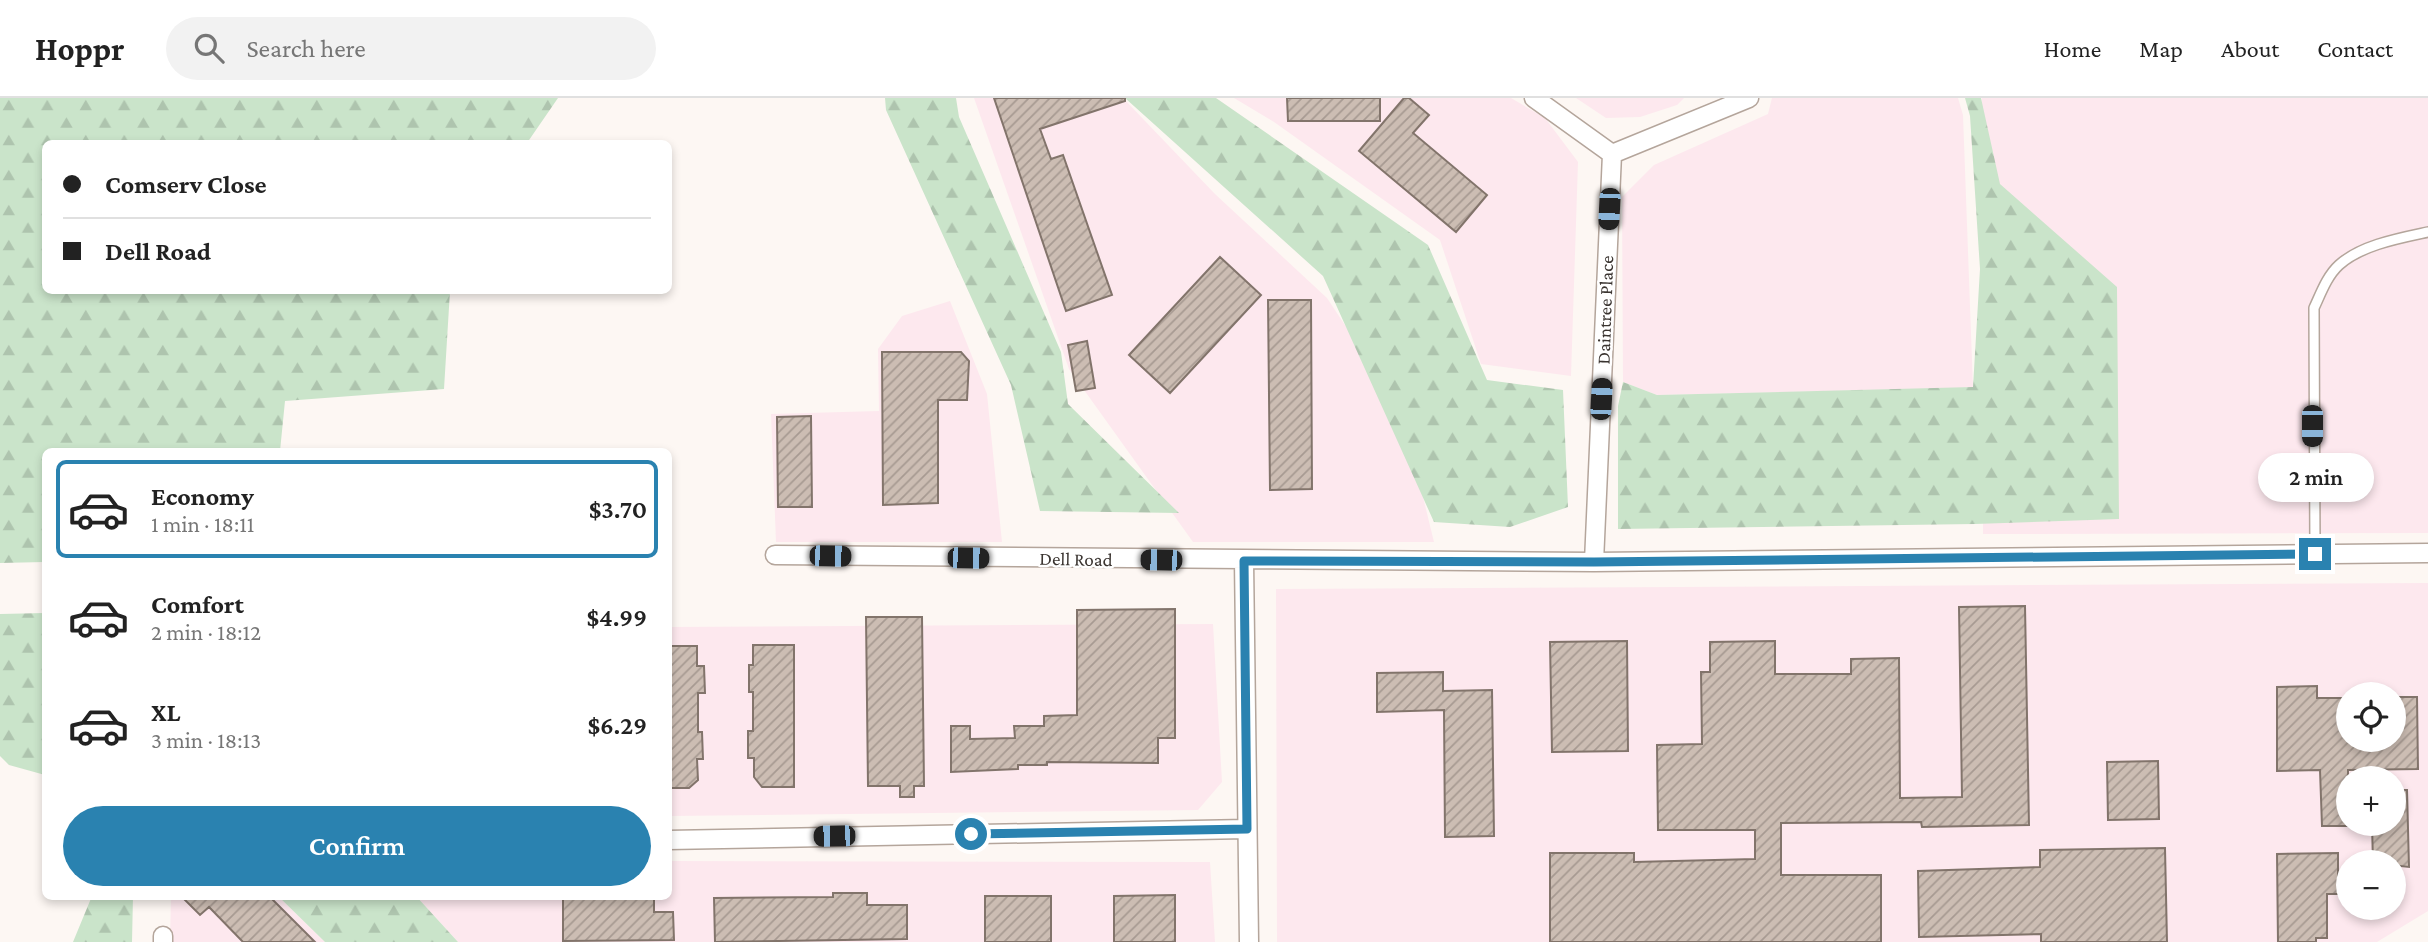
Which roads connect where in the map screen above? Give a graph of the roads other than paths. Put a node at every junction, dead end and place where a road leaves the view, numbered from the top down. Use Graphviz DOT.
graph roads {
  1 [pos="1534,98"];
  2 [pos="1749,98"];
  3 [pos="1612,154"];
  4 [pos="2428,232"];
  5 [pos="2428,553"];
  6 [pos="2315,554"];
  7 [pos="775,555"];
  8 [pos="1244,561"];
  9 [pos="1594,562"];
  10 [pos="1247,829"];
  11 [pos="672,839"];
  12 [pos="1249,942"];
  1 -- 3 [label="street"];
  2 -- 3 [label="street"];
  3 -- 9 [label="street, Daintree Place"];
  4 -- 6 [label="lane"];
  5 -- 6 [label="street, Dell Road"];
  6 -- 9 [label="street, Dell Road"];
  7 -- 8 [label="street, Dell Road"];
  8 -- 9 [label="street, Dell Road"];
  8 -- 10 [label="street"];
  10 -- 11 [label="street"];
  10 -- 12 [label="street"];
}
